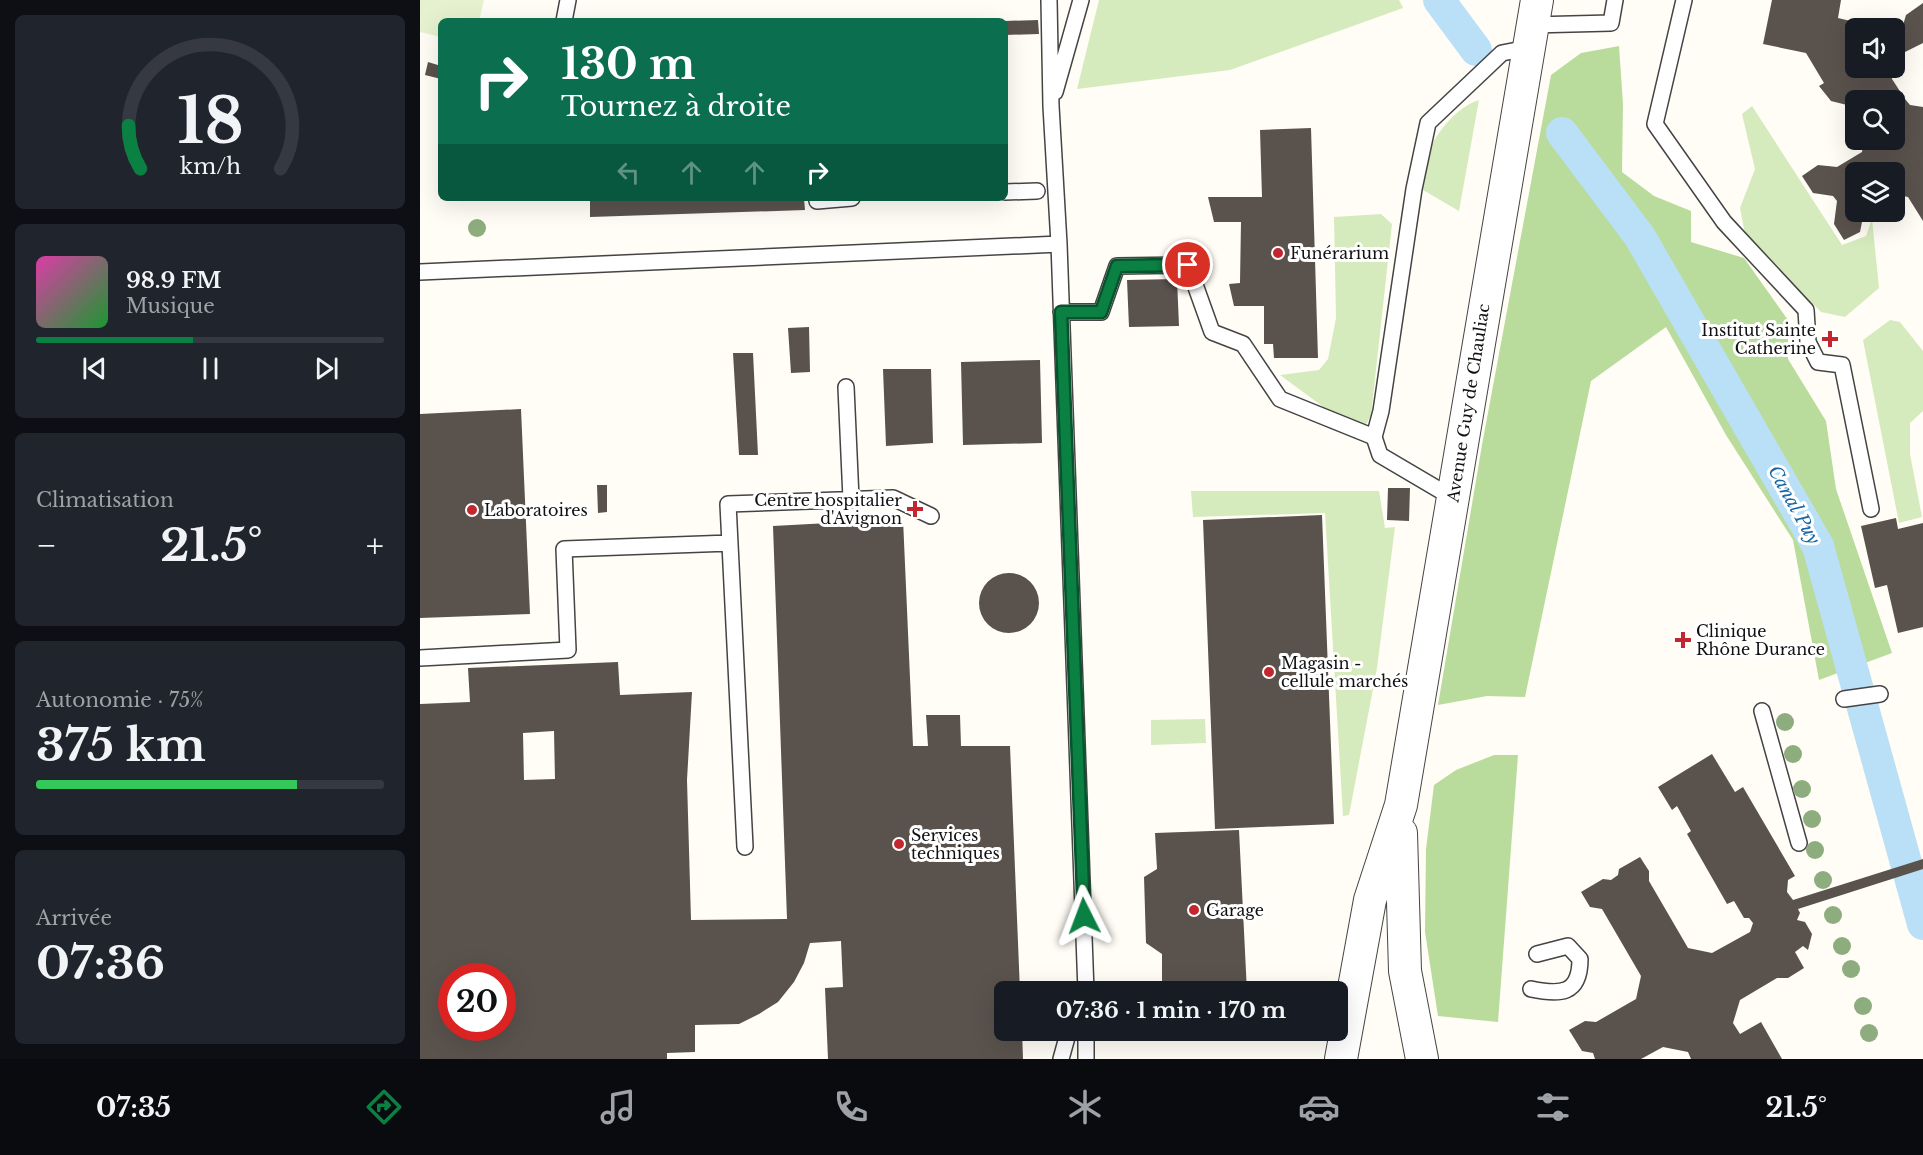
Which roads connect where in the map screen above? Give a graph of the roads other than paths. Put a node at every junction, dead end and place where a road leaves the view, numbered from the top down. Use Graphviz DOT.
graph roads {
  1 [pos="568,0"];
  2 [pos="1049,0"];
  3 [pos="1081,0"];
  4 [pos="1615,0"];
  5 [pos="1684,0"];
  6 [pos="565,18"];
  7 [pos="1530,35"];
  8 [pos="1051,106"];
  9 [pos="1008,192"];
  10 [pos="1036,192"];
  11 [pos="1059,244"];
  12 [pos="420,272"];
  13 [pos="1061,312"];
  14 [pos="846,387"];
  15 [pos="1374,437"];
  16 [pos="1453,498"];
  17 [pos="851,499"];
  18 [pos="1871,509"];
  19 [pos="931,516"];
  20 [pos="730,543"];
  21 [pos="420,658"];
  22 [pos="1880,694"];
  23 [pos="1844,699"];
  24 [pos="1762,711"];
  25 [pos="1401,805"];
  26 [pos="1799,843"];
  27 [pos="745,847"];
  28 [pos="1537,954"];
  29 [pos="1085,981"];
  30 [pos="1531,989"];
  31 [pos="1066,1041"];
  32 [pos="1086,1041"];
  33 [pos="1061,1059"];
  34 [pos="1086,1059"];
  35 [pos="1341,1059"];
  36 [pos="1422,1059"];
  1 -- 6 [label="lane"];
  2 -- 8 [label="lane"];
  3 -- 8 [label="lane"];
  4 -- 7 [label="lane"];
  5 -- 18 [label="lane"];
  7 -- 15 [label="lane"];
  7 -- 16 [label="street, Avenue Guy de Chauliac"];
  8 -- 11 [label="lane"];
  9 -- 10 [label="lane"];
  11 -- 12 [label="lane"];
  11 -- 13 [label="lane"];
  13 -- 15 [label="lane"];
  13 -- 29 [label="lane"];
  14 -- 17 [label="lane"];
  15 -- 16 [label="lane"];
  16 -- 25 [label="street, Avenue Guy de Chauliac"];
  17 -- 19 [label="lane"];
  17 -- 20 [label="lane"];
  20 -- 21 [label="lane"];
  20 -- 27 [label="lane"];
  22 -- 23 [label="lane"];
  24 -- 26 [label="lane"];
  25 -- 35 [label="street, Avenue Guy de Chauliac"];
  25 -- 36 [label="street, Avenue Guy de Chauliac"];
  28 -- 30 [label="lane"];
  31 -- 33 [label="lane"];
  32 -- 34 [label="lane"];
}
